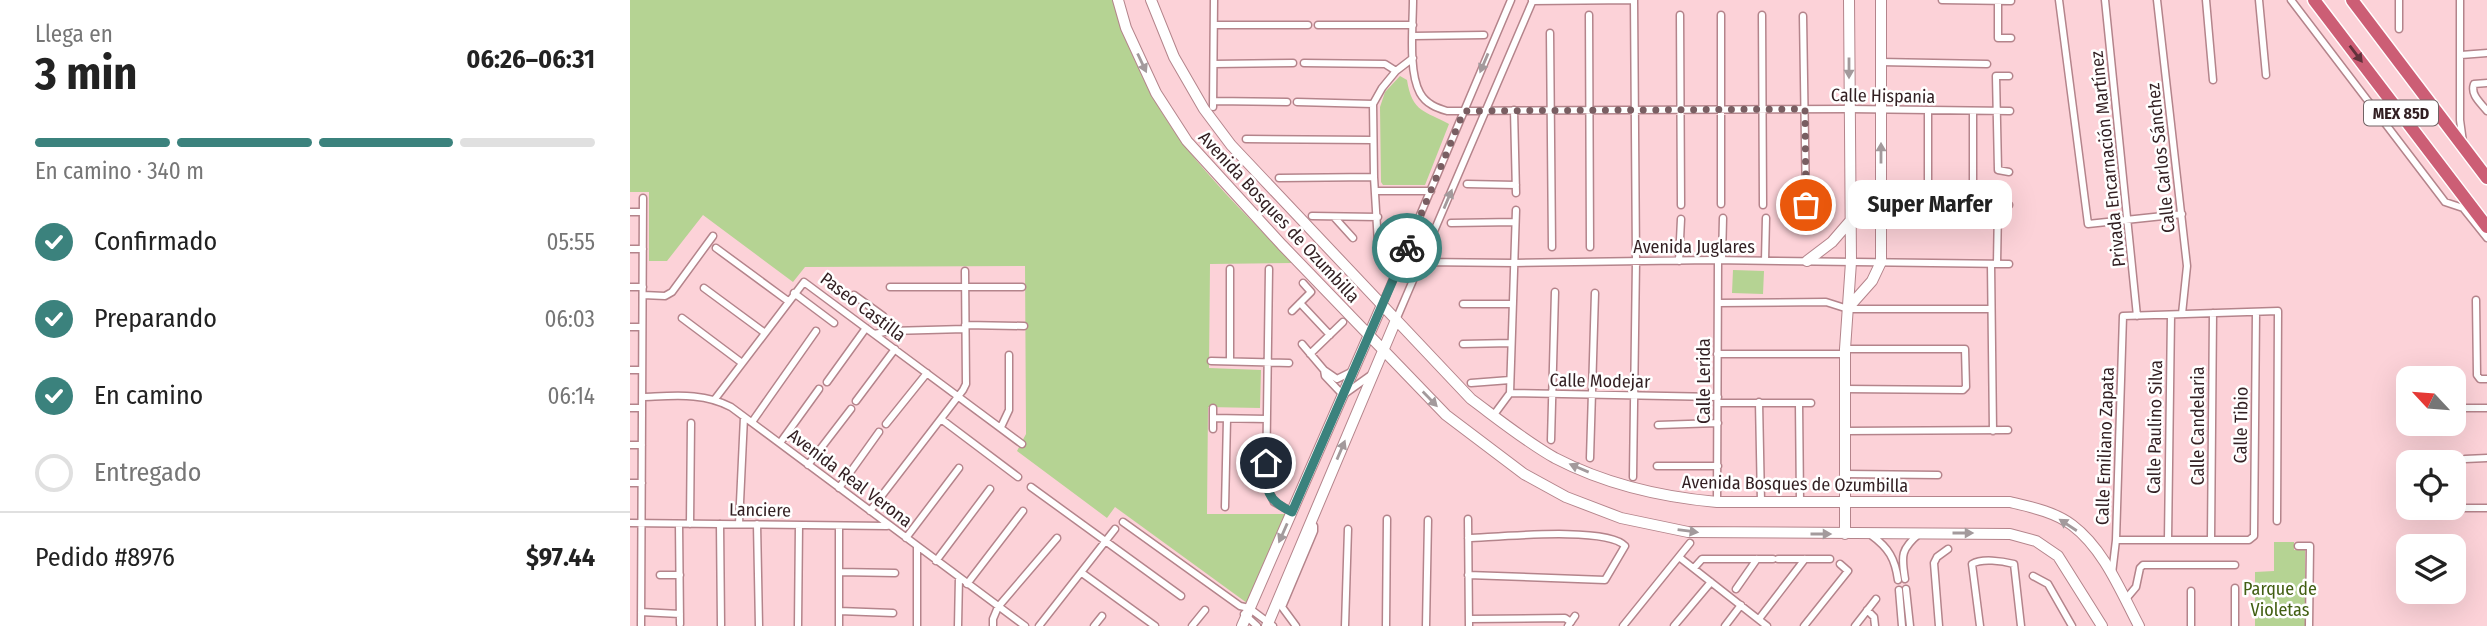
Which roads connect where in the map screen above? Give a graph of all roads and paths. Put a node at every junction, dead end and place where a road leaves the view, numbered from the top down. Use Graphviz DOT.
graph roads {
  1 [pos="1118,0"];
  2 [pos="1151,0"];
  3 [pos="1214,0"];
  4 [pos="1413,0"];
  5 [pos="1511,0"];
  6 [pos="1533,0"];
  7 [pos="1634,0"];
  8 [pos="1849,0"];
  9 [pos="1881,0"];
  10 [pos="1942,0"];
  11 [pos="2059,0"];
  12 [pos="2105,0"];
  13 [pos="2157,0"];
  14 [pos="2206,0"];
  15 [pos="2259,0"];
  16 [pos="2291,0"];
  17 [pos="2314,0"];
  18 [pos="2352,0"];
  19 [pos="2399,0"];
  20 [pos="2460,0"];
  21 [pos="1994,1"];
  22 [pos="2011,1"];
  23 [pos="1589,15"];
  24 [pos="1679,15"];
  25 [pos="1721,15"];
  26 [pos="1762,15"];
  27 [pos="1803,16"];
  28 [pos="1214,25"];
  29 [pos="1308,25"];
  30 [pos="1318,25"];
  31 [pos="1413,25"];
  32 [pos="2399,29"];
  33 [pos="1550,33"];
  34 [pos="1484,35"];
  35 [pos="1413,36"];
  36 [pos="2011,38"];
  37 [pos="2487,53"];
  38 [pos="2461,55"];
  39 [pos="1413,58"];
  40 [pos="1880,62"];
  41 [pos="1293,63"];
  42 [pos="1304,63"];
  43 [pos="1214,64"];
  44 [pos="1987,64"];
  45 [pos="1396,71"];
  46 [pos="2266,75"];
  47 [pos="2009,76"];
  48 [pos="2213,80"];
  49 [pos="2487,83"];
  50 [pos="1287,102"];
  51 [pos="1297,102"];
  52 [pos="1373,104"];
  53 [pos="1762,109"];
  54 [pos="1805,109"];
  55 [pos="1849,109"];
  56 [pos="1880,109"];
  57 [pos="1514,110"];
  58 [pos="1551,110"];
  59 [pos="1591,110"];
  60 [pos="1635,110"];
  61 [pos="1721,110"];
  62 [pos="1464,111"];
  63 [pos="1485,111"];
  64 [pos="1679,111"];
  65 [pos="1928,111"];
  66 [pos="1973,111"];
  67 [pos="1998,111"];
  68 [pos="2010,111"];
  69 [pos="2487,111"];
  70 [pos="1246,139"];
  71 [pos="1373,140"];
  72 [pos="2464,148"];
  73 [pos="2010,172"];
  74 [pos="1374,177"];
  75 [pos="1279,178"];
  76 [pos="2487,178"];
  77 [pos="1467,184"];
  78 [pos="1516,184"];
  79 [pos="1927,190"];
  80 [pos="1973,190"];
  81 [pos="1376,191"];
  82 [pos="1431,191"];
  83 [pos="1516,193"];
  84 [pos="643,198"];
  85 [pos="1721,204"];
  86 [pos="1681,205"];
  87 [pos="1763,205"];
  88 [pos="1806,205"];
  89 [pos="2010,205"];
  90 [pos="1516,210"];
  91 [pos="630,212"];
  92 [pos="643,212"];
  93 [pos="2182,214"];
  94 [pos="1312,216"];
  95 [pos="1334,217"];
  96 [pos="1378,217"];
  97 [pos="1881,217"];
  98 [pos="1723,218"];
  99 [pos="1766,218"];
  100 [pos="1986,218"];
  101 [pos="1681,219"];
  102 [pos="1851,220"];
  103 [pos="2129,220"];
  104 [pos="1515,222"];
  105 [pos="1451,223"];
  106 [pos="2487,227"];
  107 [pos="713,236"];
  108 [pos="1353,238"];
  109 [pos="2487,239"];
  110 [pos="1552,247"];
  111 [pos="1590,247"];
  112 [pos="716,248"];
  113 [pos="630,249"];
  114 [pos="643,249"];
  115 [pos="1379,260"];
  116 [pos="1720,260"];
  117 [pos="1636,261"];
  118 [pos="1679,261"];
  119 [pos="1765,261"];
  120 [pos="1807,261"];
  121 [pos="1422,262"];
  122 [pos="1851,262"];
  123 [pos="1881,262"];
  124 [pos="1514,264"];
  125 [pos="1994,264"];
  126 [pos="2009,264"];
  127 [pos="1230,269"];
  128 [pos="1269,270"];
  129 [pos="965,271"];
  130 [pos="1303,283"];
  131 [pos="630,287"];
  132 [pos="643,287"];
  133 [pos="890,287"];
  134 [pos="965,287"];
  135 [pos="1022,287"];
  136 [pos="704,288"];
  137 [pos="1555,292"];
  138 [pos="794,293"];
  139 [pos="1595,293"];
  140 [pos="643,295"];
  141 [pos="854,295"];
  142 [pos="2476,300"];
  143 [pos="788,301"];
  144 [pos="1300,303"];
  145 [pos="1513,303"];
  146 [pos="1718,303"];
  147 [pos="1463,304"];
  148 [pos="1382,305"];
  149 [pos="1848,309"];
  150 [pos="1991,309"];
  151 [pos="1292,311"];
  152 [pos="2256,312"];
  153 [pos="2213,313"];
  154 [pos="2171,314"];
  155 [pos="2182,314"];
  156 [pos="2137,316"];
  157 [pos="682,318"];
  158 [pos="1396,320"];
  159 [pos="1343,322"];
  160 [pos="834,323"];
  161 [pos="1024,326"];
  162 [pos="630,327"];
  163 [pos="642,327"];
  164 [pos="965,327"];
  165 [pos="866,328"];
  166 [pos="816,331"];
  167 [pos="890,331"];
  168 [pos="765,333"];
  169 [pos="874,334"];
  170 [pos="1330,335"];
  171 [pos="1369,335"];
  172 [pos="1511,343"];
  173 [pos="1302,344"];
  174 [pos="1463,344"];
  175 [pos="895,349"];
  176 [pos="1383,349"];
  177 [pos="1845,351"];
  178 [pos="1310,354"];
  179 [pos="1717,354"];
  180 [pos="1009,355"];
  181 [pos="1210,361"];
  182 [pos="1230,362"];
  183 [pos="742,363"];
  184 [pos="1267,363"];
  185 [pos="1289,363"];
  186 [pos="630,370"];
  187 [pos="642,370"];
  188 [pos="1353,371"];
  189 [pos="927,373"];
  190 [pos="1373,374"];
  191 [pos="2487,379"];
  192 [pos="1510,380"];
  193 [pos="827,382"];
  194 [pos="1335,382"];
  195 [pos="1471,383"];
  196 [pos="819,389"];
  197 [pos="1845,389"];
  198 [pos="1510,393"];
  199 [pos="1343,394"];
  200 [pos="1552,394"];
  201 [pos="1591,395"];
  202 [pos="958,396"];
  203 [pos="1633,396"];
  204 [pos="642,397"];
  205 [pos="715,399"];
  206 [pos="1718,400"];
  207 [pos="856,401"];
  208 [pos="1759,402"];
  209 [pos="1799,402"];
  210 [pos="1811,403"];
  211 [pos="630,408"];
  212 [pos="642,408"];
  213 [pos="1213,408"];
  214 [pos="2466,408"];
  215 [pos="2487,408"];
  216 [pos="851,410"];
  217 [pos="744,416"];
  218 [pos="1493,416"];
  219 [pos="1213,418"];
  220 [pos="941,419"];
  221 [pos="1227,419"];
  222 [pos="1267,419"];
  223 [pos="752,422"];
  224 [pos="691,423"];
  225 [pos="1718,423"];
  226 [pos="886,424"];
  227 [pos="1658,425"];
  228 [pos="1001,428"];
  229 [pos="1213,429"];
  230 [pos="2008,430"];
  231 [pos="1846,431"];
  232 [pos="1993,431"];
  233 [pos="879,432"];
  234 [pos="1551,440"];
  235 [pos="779,443"];
  236 [pos="1022,444"];
  237 [pos="630,445"];
  238 [pos="642,445"];
  239 [pos="1590,458"];
  240 [pos="2466,458"];
  241 [pos="2487,458"];
  242 [pos="808,465"];
  243 [pos="1657,466"];
  244 [pos="1718,466"];
  245 [pos="959,468"];
  246 [pos="1845,474"];
  247 [pos="1938,475"];
  248 [pos="1018,477"];
  249 [pos="1633,477"];
  250 [pos="630,483"];
  251 [pos="642,483"];
  252 [pos="1031,487"];
  253 [pos="839,488"];
  254 [pos="990,489"];
  255 [pos="1717,502"];
  256 [pos="1761,502"];
  257 [pos="1800,502"];
  258 [pos="1845,502"];
  259 [pos="1226,507"];
  260 [pos="2466,508"];
  261 [pos="2487,508"];
  262 [pos="870,511"];
  263 [pos="1023,511"];
  264 [pos="1292,512"];
  265 [pos="1387,519"];
  266 [pos="1468,519"];
  267 [pos="1428,520"];
  268 [pos="2277,521"];
  269 [pos="1123,522"];
  270 [pos="630,523"];
  271 [pos="642,523"];
  272 [pos="1311,523"];
  273 [pos="679,524"];
  274 [pos="690,524"];
  275 [pos="720,524"];
  276 [pos="740,524"];
  277 [pos="757,524"];
  278 [pos="799,525"];
  279 [pos="839,526"];
  280 [pos="889,526"];
  281 [pos="1115,528"];
  282 [pos="1348,529"];
  283 [pos="1920,533"];
  284 [pos="1845,534"];
  285 [pos="1870,534"];
  286 [pos="906,538"];
  287 [pos="1057,538"];
  288 [pos="1468,538"];
  289 [pos="2211,539"];
  290 [pos="2116,540"];
  291 [pos="2168,540"];
  292 [pos="1107,541"];
  293 [pos="1690,543"];
  294 [pos="2298,546"];
  295 [pos="917,547"];
  296 [pos="1948,549"];
  297 [pos="1679,557"];
  298 [pos="1757,559"];
  299 [pos="1805,559"];
  300 [pos="1830,559"];
  301 [pos="936,561"];
  302 [pos="1840,565"];
  303 [pos="2235,565"];
  304 [pos="1694,568"];
  305 [pos="839,572"];
  306 [pos="895,573"];
  307 [pos="1082,573"];
  308 [pos="660,575"];
  309 [pos="680,575"];
  310 [pos="1468,575"];
  311 [pos="2033,576"];
  312 [pos="2112,576"];
  313 [pos="958,578"];
  314 [pos="1711,582"];
  315 [pos="967,584"];
  316 [pos="2235,588"];
  317 [pos="1735,589"];
  318 [pos="1902,589"];
  319 [pos="2191,591"];
  320 [pos="1181,596"];
  321 [pos="1875,599"];
  322 [pos="2125,600"];
  323 [pos="1903,601"];
  324 [pos="1741,605"];
  325 [pos="998,607"];
  326 [pos="1205,610"];
  327 [pos="1867,610"];
  328 [pos="839,611"];
  329 [pos="641,612"];
  330 [pos="893,613"];
  331 [pos="2064,613"];
  332 [pos="680,614"];
  333 [pos="1244,614"];
  334 [pos="1102,616"];
  335 [pos="1759,619"];
  336 [pos="1571,621"];
  337 [pos="1469,622"];
  338 [pos="680,624"];
  339 [pos="721,625"];
  340 [pos="798,625"];
  341 [pos="1269,625"];
  342 [pos="641,626"];
  343 [pos="759,626"];
  344 [pos="839,626"];
  345 [pos="917,626"];
  346 [pos="958,626"];
  347 [pos="993,626"];
  348 [pos="1025,626"];
  349 [pos="1039,626"];
  350 [pos="1094,626"];
  351 [pos="1155,626"];
  352 [pos="1192,626"];
  353 [pos="1257,626"];
  354 [pos="1296,626"];
  355 [pos="1345,626"];
  356 [pos="1386,626"];
  357 [pos="1426,626"];
  358 [pos="1623,626"];
  359 [pos="1674,626"];
  360 [pos="1725,626"];
  361 [pos="1767,626"];
  362 [pos="1804,626"];
  363 [pos="1854,626"];
  364 [pos="1875,626"];
  365 [pos="1902,626"];
  366 [pos="1910,626"];
  367 [pos="1939,626"];
  368 [pos="1980,626"];
  369 [pos="2021,626"];
  370 [pos="2062,626"];
  371 [pos="2072,626"];
  372 [pos="2102,626"];
  373 [pos="2139,626"];
  374 [pos="2191,626"];
  375 [pos="2235,626"];
  376 [pos="2309,626"];
  1 -- 171 [label="main road, Avenida Bosques de Ozumbilla, one-way"];
  2 -- 148 [label="main road, Avenida Bosques de Ozumbilla"];
  3 -- 28 [label="street"];
  4 -- 31 [label="street, Calle Hispania"];
  5 -- 62 [label="street, one-way"];
  6 -- 7 [label="street"];
  6 -- 63 [label="street"];
  7 -- 60 [label="street"];
  8 -- 55 [label="main road, one-way"];
  9 -- 40 [label="main road"];
  10 -- 21 [label="street"];
  11 -- 103 [label="street"];
  12 -- 103 [label="street, Privada Encarnación Martínez"];
  13 -- 93 [label="street, Calle Carlos Sánchez"];
  14 -- 48 [label="street"];
  15 -- 46 [label="street"];
  16 -- 109 [label="street"];
  17 -- 106 [label="highway, MEX 85D, one-way"];
  18 -- 72 [label="highway, MEX 85D"];
  19 -- 32 [label="street"];
  20 -- 38 [label="street"];
  21 -- 22 [label="street"];
  21 -- 36 [label="street"];
  23 -- 59 [label="street"];
  24 -- 64 [label="street"];
  25 -- 61 [label="street"];
  26 -- 53 [label="street"];
  27 -- 54 [label="street"];
  28 -- 29 [label="street"];
  28 -- 43 [label="street"];
  30 -- 31 [label="street"];
  31 -- 35 [label="street, Calle Hispania"];
  33 -- 58 [label="street"];
  34 -- 35 [label="street"];
  35 -- 39 [label="street, Calle Hispania"];
  37 -- 38 [label="street"];
  38 -- 72 [label="street"];
  39 -- 45 [label="street"];
  39 -- 62 [label="street, Calle Hispania"];
  40 -- 44 [label="street"];
  40 -- 56 [label="main road"];
  41 -- 43 [label="street"];
  42 -- 45 [label="street"];
  43 -- 50 [label="street"];
  45 -- 52 [label="street"];
  47 -- 67 [label="street"];
  49 -- 69 [label="street"];
  51 -- 52 [label="street"];
  52 -- 71 [label="street"];
  53 -- 54 [label="street, Calle Hispania"];
  53 -- 61 [label="street, Calle Hispania"];
  53 -- 87 [label="street"];
  54 -- 55 [label="street, Calle Hispania"];
  54 -- 88 [label="street"];
  55 -- 56 [label="street, Calle Hispania"];
  55 -- 102 [label="main road"];
  56 -- 65 [label="street, Calle Hispania"];
  97 -- 56 [label="main road, one-way"];
  57 -- 58 [label="street, Calle Hispania"];
  57 -- 63 [label="street, Calle Hispania"];
  57 -- 78 [label="street"];
  58 -- 59 [label="street, Calle Hispania"];
  58 -- 110 [label="street"];
  59 -- 60 [label="street, Calle Hispania"];
  59 -- 111 [label="street"];
  60 -- 64 [label="street, Calle Hispania"];
  60 -- 117 [label="street"];
  61 -- 64 [label="street, Calle Hispania"];
  61 -- 85 [label="street"];
  62 -- 63 [label="street, Calle Hispania"];
  62 -- 82 [label="street"];
  121 -- 63 [label="street, one-way"];
  64 -- 86 [label="street"];
  65 -- 66 [label="street, Calle Hispania"];
  65 -- 79 [label="street"];
  66 -- 67 [label="street, Calle Hispania"];
  66 -- 80 [label="street"];
  67 -- 68 [label="street, Calle Hispania"];
  67 -- 73 [label="street"];
  70 -- 71 [label="street"];
  71 -- 74 [label="street"];
  72 -- 76 [label="highway, MEX 85D"];
  74 -- 75 [label="street"];
  74 -- 81 [label="street"];
  77 -- 78 [label="street"];
  78 -- 83 [label="street"];
  81 -- 82 [label="street"];
  81 -- 96 [label="street"];
  82 -- 148 [label="street"];
  84 -- 92 [label="street"];
  89 -- 125 [label="street"];
  90 -- 104 [label="street"];
  91 -- 92 [label="street"];
  92 -- 114 [label="street"];
  93 -- 103 [label="street"];
  93 -- 155 [label="street, Calle Carlos Sánchez"];
  94 -- 95 [label="street"];
  95 -- 96 [label="street"];
  95 -- 108 [label="street"];
  96 -- 115 [label="street"];
  97 -- 100 [label="street"];
  97 -- 123 [label="main road"];
  98 -- 116 [label="street, Calle Lerida"];
  99 -- 119 [label="street"];
  101 -- 118 [label="street"];
  102 -- 120 [label="main road"];
  102 -- 122 [label="main road"];
  103 -- 156 [label="street, Privada Encarnación Martínez"];
  104 -- 105 [label="street"];
  104 -- 124 [label="street"];
  107 -- 140 [label="street"];
  112 -- 143 [label="street"];
  113 -- 114 [label="street"];
  114 -- 132 [label="street"];
  116 -- 118 [label="street, Avenida Juglares"];
  116 -- 119 [label="street, Avenida Juglares"];
  116 -- 146 [label="street, Calle Lerida"];
  117 -- 118 [label="street, Avenida Juglares"];
  117 -- 124 [label="street, Avenida Juglares"];
  117 -- 203 [label="street"];
  119 -- 120 [label="street, Avenida Juglares"];
  120 -- 122 [label="street, Avenida Juglares"];
  121 -- 124 [label="street, Avenida Juglares"];
  121 -- 158 [label="street"];
  122 -- 123 [label="street, Avenida Juglares"];
  122 -- 149 [label="main road"];
  123 -- 125 [label="street, Avenida Juglares"];
  123 -- 149 [label="main road"];
  124 -- 145 [label="street"];
  125 -- 126 [label="street, Avenida Juglares"];
  125 -- 150 [label="street"];
  127 -- 182 [label="street"];
  128 -- 184 [label="street"];
  129 -- 134 [label="street"];
  130 -- 144 [label="street"];
  131 -- 132 [label="street"];
  132 -- 140 [label="street"];
  133 -- 134 [label="street"];
  134 -- 135 [label="street"];
  134 -- 164 [label="street"];
  136 -- 168 [label="street"];
  137 -- 200 [label="street"];
  138 -- 143 [label="street, Paseo Castilla"];
  138 -- 160 [label="street"];
  138 -- 165 [label="street, Paseo Castilla"];
  139 -- 201 [label="street"];
  140 -- 163 [label="street"];
  141 -- 167 [label="street"];
  142 -- 191 [label="street"];
  143 -- 168 [label="street, Paseo Castilla"];
  144 -- 151 [label="street"];
  144 -- 170 [label="street"];
  145 -- 147 [label="street"];
  145 -- 172 [label="street"];
  146 -- 149 [label="street"];
  146 -- 179 [label="street, Calle Lerida"];
  148 -- 158 [label="main road, Avenida Bosques de Ozumbilla"];
  148 -- 171 [label="main road"];
  149 -- 150 [label="street"];
  149 -- 177 [label="main road"];
  150 -- 232 [label="street"];
  152 -- 153 [label="street"];
  152 -- 268 [label="street"];
  152 -- 289 [label="street, Calle Tibio"];
  153 -- 155 [label="street"];
  153 -- 289 [label="street, Calle Candelaria"];
  154 -- 155 [label="street"];
  154 -- 156 [label="street"];
  154 -- 291 [label="street, Calle Paulino Silva"];
  156 -- 290 [label="street, Calle Emiliano Zapata"];
  157 -- 183 [label="street"];
  158 -- 176 [label="main road"];
  158 -- 218 [label="main road, Avenida Bosques de Ozumbilla"];
  159 -- 170 [label="street"];
  161 -- 164 [label="street"];
  162 -- 163 [label="street"];
  163 -- 187 [label="street"];
  164 -- 167 [label="street"];
  164 -- 202 [label="street"];
  165 -- 169 [label="street, Paseo Castilla"];
  165 -- 193 [label="street"];
  166 -- 223 [label="street"];
  167 -- 169 [label="street"];
  168 -- 183 [label="street, Paseo Castilla"];
  169 -- 175 [label="street, Paseo Castilla"];
  170 -- 178 [label="street"];
  171 -- 176 [label="main road, Avenida Bosques de Ozumbilla"];
  171 -- 188 [label="main road"];
  172 -- 174 [label="street"];
  172 -- 192 [label="street"];
  173 -- 178 [label="street"];
  175 -- 189 [label="street, Paseo Castilla"];
  175 -- 207 [label="street"];
  176 -- 190 [label="main road"];
  176 -- 284 [label="main road, Avenida Bosques de Ozumbilla, one-way"];
  177 -- 179 [label="street"];
  177 -- 197 [label="main road"];
  177 -- 197 [label="street"];
  178 -- 194 [label="street"];
  179 -- 206 [label="street, Calle Lerida"];
  180 -- 228 [label="street"];
  181 -- 182 [label="street"];
  182 -- 184 [label="street"];
  183 -- 205 [label="street, Paseo Castilla"];
  184 -- 185 [label="street"];
  184 -- 222 [label="street"];
  186 -- 187 [label="street"];
  187 -- 204 [label="street"];
  188 -- 194 [label="street"];
  188 -- 199 [label="main road"];
  189 -- 202 [label="street, Paseo Castilla"];
  189 -- 226 [label="street"];
  190 -- 199 [label="street"];
  272 -- 190 [label="main road, one-way"];
  192 -- 195 [label="street"];
  192 -- 198 [label="street"];
  194 -- 199 [label="street"];
  196 -- 235 [label="street"];
  197 -- 231 [label="main road"];
  198 -- 200 [label="street, Calle Modejar"];
  198 -- 218 [label="street"];
  199 -- 264 [label="main road"];
  200 -- 201 [label="street, Calle Modejar"];
  200 -- 234 [label="street"];
  201 -- 203 [label="street, Calle Modejar"];
  201 -- 239 [label="street"];
  202 -- 220 [label="street"];
  202 -- 228 [label="street, Paseo Castilla"];
  203 -- 206 [label="street, Calle Modejar"];
  203 -- 249 [label="street"];
  204 -- 205 [label="street, Avenida Real Verona"];
  204 -- 212 [label="street"];
  205 -- 217 [label="street, Avenida Real Verona"];
  206 -- 208 [label="street, Calle Modejar"];
  206 -- 225 [label="street, Calle Lerida"];
  208 -- 209 [label="street, Calle Modejar"];
  208 -- 256 [label="street"];
  209 -- 210 [label="street, Calle Modejar"];
  209 -- 257 [label="street"];
  211 -- 212 [label="street"];
  212 -- 238 [label="street"];
  213 -- 219 [label="street"];
  214 -- 215 [label="street"];
  216 -- 242 [label="street"];
  217 -- 223 [label="street, Avenida Real Verona"];
  217 -- 276 [label="street"];
  255 -- 218 [label="main road, Avenida Bosques de Ozumbilla, one-way"];
  219 -- 221 [label="street"];
  219 -- 229 [label="street"];
  220 -- 248 [label="street"];
  220 -- 262 [label="street"];
  221 -- 222 [label="street"];
  221 -- 259 [label="street"];
  222 -- 264 [label="street"];
  223 -- 235 [label="street, Avenida Real Verona"];
  224 -- 274 [label="street"];
  225 -- 227 [label="street"];
  225 -- 244 [label="street, Calle Lerida"];
  228 -- 236 [label="street, Paseo Castilla"];
  230 -- 232 [label="street"];
  231 -- 232 [label="street"];
  231 -- 246 [label="main road"];
  233 -- 253 [label="street"];
  235 -- 242 [label="street, Avenida Real Verona"];
  237 -- 238 [label="street"];
  238 -- 251 [label="street"];
  240 -- 241 [label="street"];
  242 -- 253 [label="street, Avenida Real Verona"];
  243 -- 244 [label="street"];
  244 -- 255 [label="street, Calle Lerida"];
  245 -- 286 [label="street"];
  246 -- 247 [label="street"];
  246 -- 258 [label="main road"];
  250 -- 251 [label="street"];
  251 -- 271 [label="street"];
  252 -- 292 [label="street"];
  253 -- 262 [label="street, Avenida Real Verona"];
  254 -- 301 [label="street"];
  255 -- 256 [label="main road, Avenida Bosques de Ozumbilla"];
  256 -- 257 [label="main road, Avenida Bosques de Ozumbilla"];
  257 -- 258 [label="main road, Avenida Bosques de Ozumbilla"];
  258 -- 284 [label="main road"];
  312 -- 258 [label="main road, Avenida Bosques de Ozumbilla, one-way"];
  260 -- 261 [label="street"];
  262 -- 280 [label="street, Avenida Real Verona"];
  263 -- 315 [label="street"];
  264 -- 333 [label="main road, one-way"];
  265 -- 356 [label="street"];
  266 -- 288 [label="street"];
  267 -- 357 [label="street"];
  269 -- 333 [label="street"];
  270 -- 271 [label="street, Lanciere"];
  271 -- 273 [label="street, Lanciere"];
  271 -- 329 [label="street"];
  272 -- 341 [label="main road"];
  272 -- 354 [label="street"];
  273 -- 274 [label="street, Lanciere"];
  273 -- 309 [label="street"];
  274 -- 275 [label="street, Lanciere"];
  275 -- 276 [label="street, Lanciere"];
  275 -- 339 [label="street"];
  276 -- 277 [label="street, Lanciere"];
  277 -- 278 [label="street, Lanciere"];
  277 -- 343 [label="street"];
  278 -- 279 [label="street, Lanciere"];
  278 -- 340 [label="street"];
  279 -- 280 [label="street, Lanciere"];
  279 -- 305 [label="street"];
  280 -- 286 [label="street, Avenida Real Verona"];
  281 -- 292 [label="street"];
  282 -- 355 [label="street"];
  283 -- 285 [label="main road, Avenida Bosques de Ozumbilla"];
  283 -- 285 [label="street"];
  283 -- 372 [label="main road, Avenida Bosques de Ozumbilla, one-way"];
  284 -- 285 [label="main road, Avenida Bosques de Ozumbilla"];
  286 -- 295 [label="street, Avenida Real Verona"];
  287 -- 325 [label="street"];
  288 -- 310 [label="street"];
  288 -- 310 [label="street"];
  289 -- 291 [label="street"];
  290 -- 291 [label="street"];
  290 -- 312 [label="street, Calle Emiliano Zapata"];
  292 -- 307 [label="street"];
  292 -- 320 [label="street"];
  293 -- 297 [label="street"];
  294 -- 376 [label="street"];
  295 -- 301 [label="street, Avenida Real Verona"];
  295 -- 345 [label="street"];
  296 -- 367 [label="street"];
  297 -- 304 [label="street"];
  297 -- 358 [label="street"];
  298 -- 299 [label="street"];
  298 -- 304 [label="street"];
  298 -- 317 [label="street"];
  299 -- 300 [label="street"];
  299 -- 335 [label="street"];
  301 -- 313 [label="street, Avenida Real Verona"];
  302 -- 362 [label="street"];
  303 -- 322 [label="street"];
  304 -- 314 [label="street"];
  305 -- 306 [label="street"];
  305 -- 328 [label="street"];
  307 -- 349 [label="street"];
  307 -- 351 [label="street"];
  308 -- 309 [label="street"];
  309 -- 332 [label="street"];
  310 -- 337 [label="street"];
  311 -- 331 [label="street"];
  312 -- 322 [label="main road, Avenida Bosques de Ozumbilla"];
  313 -- 315 [label="street, Avenida Real Verona"];
  313 -- 346 [label="street"];
  314 -- 324 [label="street"];
  314 -- 359 [label="street"];
  315 -- 325 [label="street, Avenida Real Verona"];
  316 -- 375 [label="street"];
  318 -- 323 [label="street"];
  319 -- 374 [label="street"];
  321 -- 327 [label="street"];
  322 -- 373 [label="main road, Avenida Bosques de Ozumbilla"];
  323 -- 365 [label="street"];
  323 -- 366 [label="street"];
  324 -- 335 [label="street"];
  324 -- 360 [label="street"];
  325 -- 347 [label="street"];
  325 -- 348 [label="street, Avenida Real Verona"];
  326 -- 352 [label="street"];
  327 -- 363 [label="street"];
  327 -- 364 [label="street"];
  328 -- 330 [label="street"];
  328 -- 344 [label="street"];
  329 -- 332 [label="street"];
  329 -- 342 [label="street"];
  331 -- 370 [label="street"];
  331 -- 371 [label="street"];
  332 -- 338 [label="street"];
  333 -- 341 [label="street"];
  333 -- 353 [label="street"];
  334 -- 350 [label="street"];
  335 -- 361 [label="street"];
  336 -- 337 [label="street"];
  368 -- 369 [label="street"];
}
